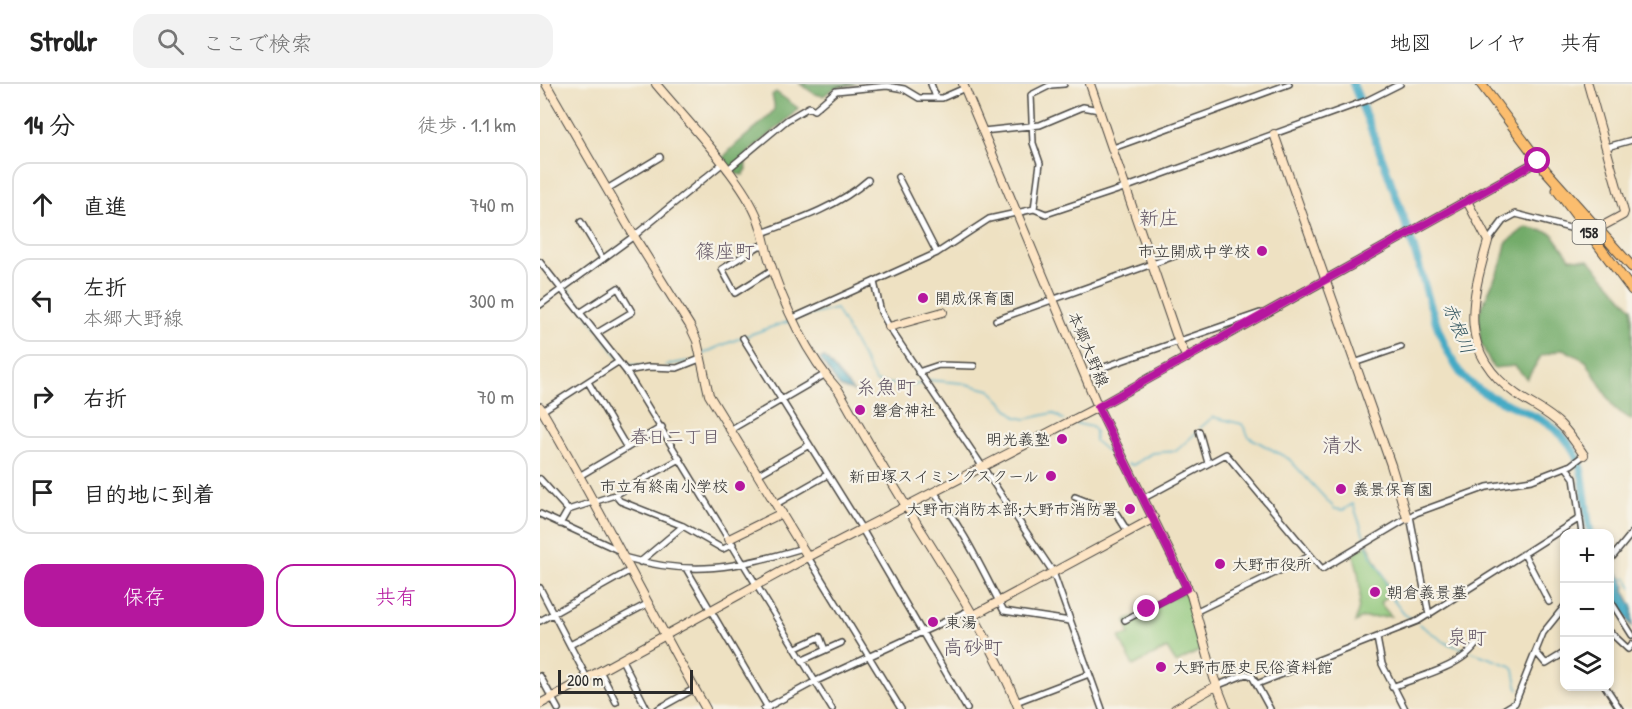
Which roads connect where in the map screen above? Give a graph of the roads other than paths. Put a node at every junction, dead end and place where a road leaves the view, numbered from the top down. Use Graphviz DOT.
graph roads {
  1 [pos="546,84"];
  2 [pos="656,84"];
  3 [pos="931,84"];
  4 [pos="1064,84"];
  5 [pos="1090,84"];
  6 [pos="1289,84"];
  7 [pos="1400,84"];
  8 [pos="1481,84"];
  9 [pos="1588,84"];
  10 [pos="887,85"];
  11 [pos="964,86"];
  12 [pos="936,97"];
  13 [pos="1099,110"];
  14 [pos="1032,125"];
  15 [pos="981,128"];
  16 [pos="1274,135"];
  17 [pos="1632,140"];
  18 [pos="1607,147"];
  19 [pos="1113,148"];
  20 [pos="660,157"];
  21 [pos="1538,161"];
  22 [pos="725,167"];
  23 [pos="898,177"];
  24 [pos="868,180"];
  25 [pos="1127,187"];
  26 [pos="607,189"];
  27 [pos="1467,201"];
  28 [pos="1034,209"];
  29 [pos="1017,213"];
  30 [pos="1623,215"];
  31 [pos="1632,217"];
  32 [pos="581,222"];
  33 [pos="1593,231"];
  34 [pos="762,233"];
  35 [pos="634,237"];
  36 [pos="1488,241"];
  37 [pos="765,246"];
  38 [pos="937,253"];
  39 [pos="1183,253"];
  40 [pos="603,260"];
  41 [pos="540,262"];
  42 [pos="1153,264"];
  43 [pos="1632,267"];
  44 [pos="772,270"];
  45 [pos="874,282"];
  46 [pos="1325,282"];
  47 [pos="1632,290"];
  48 [pos="562,291"];
  49 [pos="1053,300"];
  50 [pos="540,304"];
  51 [pos="1273,309"];
  52 [pos="581,312"];
  53 [pos="943,312"];
  54 [pos="793,318"];
  55 [pos="996,320"];
  56 [pos="889,327"];
  57 [pos="597,333"];
  58 [pos="743,338"];
  59 [pos="1178,340"];
  60 [pos="1401,346"];
  61 [pos="1187,358"];
  62 [pos="700,359"];
  63 [pos="618,362"];
  64 [pos="1354,363"];
  65 [pos="974,366"];
  66 [pos="626,371"];
  67 [pos="918,372"];
  68 [pos="1084,374"];
  69 [pos="824,375"];
  70 [pos="588,382"];
  71 [pos="781,400"];
  72 [pos="1098,407"];
  73 [pos="541,410"];
  74 [pos="662,427"];
  75 [pos="730,430"];
  76 [pos="1199,431"];
  77 [pos="809,446"];
  78 [pos="627,448"];
  79 [pos="1583,456"];
  80 [pos="680,459"];
  81 [pos="1208,463"];
  82 [pos="984,466"];
  83 [pos="1569,466"];
  84 [pos="759,474"];
  85 [pos="581,475"];
  86 [pos="827,475"];
  87 [pos="540,479"];
  88 [pos="934,492"];
  89 [pos="615,495"];
  90 [pos="1075,497"];
  91 [pos="1144,498"];
  92 [pos="596,503"];
  93 [pos="776,504"];
  94 [pos="906,506"];
  95 [pos="568,510"];
  96 [pos="782,513"];
  97 [pos="540,514"];
  98 [pos="1408,517"];
  99 [pos="1154,518"];
  100 [pos="1580,518"];
  101 [pos="560,524"];
  102 [pos="683,526"];
  103 [pos="862,529"];
  104 [pos="1581,529"];
  105 [pos="1128,532"];
  106 [pos="1632,533"];
  107 [pos="731,541"];
  108 [pos="803,548"];
  109 [pos="620,553"];
  110 [pos="1524,554"];
  111 [pos="1614,555"];
  112 [pos="1310,556"];
  113 [pos="808,557"];
  114 [pos="640,562"];
  115 [pos="745,565"];
  116 [pos="687,570"];
  117 [pos="629,571"];
  118 [pos="1053,572"];
  119 [pos="758,585"];
  120 [pos="540,588"];
  121 [pos="1187,588"];
  122 [pos="999,602"];
  123 [pos="1549,602"];
  124 [pos="646,604"];
  125 [pos="1614,606"];
  126 [pos="710,611"];
  127 [pos="1197,611"];
  128 [pos="972,612"];
  129 [pos="1560,612"];
  130 [pos="553,613"];
  131 [pos="1429,615"];
  132 [pos="1125,620"];
  133 [pos="540,621"];
  134 [pos="1070,621"];
  135 [pos="921,633"];
  136 [pos="1632,634"];
  137 [pos="664,636"];
  138 [pos="1614,636"];
  139 [pos="1480,637"];
  140 [pos="1377,638"];
  141 [pos="842,643"];
  142 [pos="1632,644"];
  143 [pos="570,645"];
  144 [pos="796,648"];
  145 [pos="825,650"];
  146 [pos="1536,652"];
  147 [pos="1560,655"];
  148 [pos="869,657"];
  149 [pos="622,660"];
  150 [pos="803,660"];
  151 [pos="600,671"];
  152 [pos="1089,674"];
  153 [pos="540,675"];
  154 [pos="587,678"];
  155 [pos="816,681"];
  156 [pos="1257,684"];
  157 [pos="1216,686"];
  158 [pos="1392,687"];
  159 [pos="694,689"];
  160 [pos="1608,691"];
  161 [pos="552,698"];
  162 [pos="616,702"];
  163 [pos="540,704"];
  164 [pos="1017,705"];
  165 [pos="767,708"];
  166 [pos="558,709"];
  167 [pos="647,709"];
  168 [pos="658,709"];
  169 [pos="706,709"];
  170 [pos="832,709"];
  171 [pos="901,709"];
  172 [pos="967,709"];
  173 [pos="1102,709"];
  174 [pos="1175,709"];
  175 [pos="1226,709"];
  176 [pos="1270,709"];
  177 [pos="1405,709"];
  178 [pos="1505,709"];
  179 [pos="1620,709"];
  1 -- 26 [label="street"];
  2 -- 22 [label="street"];
  3 -- 12 [label="street"];
  4 -- 14 [label="street"];
  5 -- 13 [label="street"];
  6 -- 19 [label="street"];
  7 -- 16 [label="street"];
  8 -- 21 [label="highway, 158"];
  9 -- 18 [label="street"];
  10 -- 12 [label="street"];
  10 -- 22 [label="street"];
  11 -- 12 [label="street"];
  11 -- 15 [label="street, 本郷大野線"];
  13 -- 14 [label="street"];
  13 -- 19 [label="street"];
  14 -- 15 [label="street"];
  14 -- 28 [label="street"];
  15 -- 29 [label="street, 本郷大野線"];
  16 -- 25 [label="street"];
  16 -- 46 [label="street"];
  17 -- 18 [label="street"];
  18 -- 30 [label="street"];
  19 -- 25 [label="street"];
  20 -- 26 [label="street"];
  21 -- 27 [label="street"];
  21 -- 33 [label="highway, 158"];
  22 -- 34 [label="street"];
  22 -- 35 [label="street"];
  23 -- 38 [label="street"];
  24 -- 34 [label="street"];
  25 -- 28 [label="street"];
  25 -- 42 [label="street"];
  26 -- 35 [label="street"];
  27 -- 36 [label="street"];
  27 -- 46 [label="street"];
  28 -- 29 [label="street"];
  29 -- 38 [label="street"];
  29 -- 49 [label="street, 本郷大野線"];
  30 -- 31 [label="street"];
  30 -- 33 [label="street"];
  32 -- 40 [label="street"];
  33 -- 36 [label="street"];
  33 -- 43 [label="highway, 158"];
  33 -- 47 [label="highway, 158"];
  34 -- 37 [label="street"];
  35 -- 40 [label="street"];
  35 -- 62 [label="street"];
  36 -- 79 [label="street"];
  37 -- 44 [label="street"];
  37 -- 44 [label="street"];
  38 -- 45 [label="street"];
  39 -- 42 [label="street"];
  40 -- 48 [label="street"];
  41 -- 48 [label="street"];
  42 -- 49 [label="street"];
  42 -- 59 [label="street"];
  44 -- 54 [label="street"];
  45 -- 54 [label="street"];
  45 -- 56 [label="street"];
  46 -- 51 [label="street"];
  46 -- 64 [label="street"];
  48 -- 50 [label="street"];
  48 -- 52 [label="street"];
  49 -- 55 [label="street"];
  49 -- 68 [label="street, 本郷大野線"];
  51 -- 59 [label="street"];
  51 -- 61 [label="street"];
  52 -- 57 [label="street"];
  52 -- 57 [label="street"];
  53 -- 56 [label="street"];
  54 -- 69 [label="street"];
  56 -- 67 [label="street"];
  57 -- 63 [label="street"];
  58 -- 71 [label="street"];
  59 -- 61 [label="street"];
  59 -- 68 [label="street"];
  60 -- 64 [label="street"];
  61 -- 72 [label="street"];
  62 -- 66 [label="street"];
  62 -- 75 [label="street"];
  63 -- 66 [label="street"];
  63 -- 70 [label="street"];
  64 -- 98 [label="street"];
  65 -- 67 [label="street"];
  66 -- 74 [label="street"];
  67 -- 82 [label="street"];
  68 -- 72 [label="street, 本郷大野線"];
  69 -- 71 [label="street"];
  69 -- 94 [label="street"];
  70 -- 73 [label="street"];
  70 -- 78 [label="street"];
  71 -- 75 [label="street"];
  71 -- 77 [label="street"];
  72 -- 82 [label="street"];
  72 -- 91 [label="street, 本郷大野線"];
  73 -- 85 [label="street"];
  74 -- 78 [label="street"];
  74 -- 80 [label="street"];
  75 -- 84 [label="street"];
  76 -- 81 [label="street"];
  77 -- 84 [label="street"];
  77 -- 86 [label="street"];
  78 -- 85 [label="street"];
  79 -- 83 [label="street"];
  80 -- 89 [label="street"];
  80 -- 107 [label="street"];
  81 -- 91 [label="street"];
  81 -- 112 [label="street"];
  82 -- 88 [label="street"];
  82 -- 118 [label="street"];
  83 -- 98 [label="street"];
  83 -- 100 [label="street"];
  84 -- 93 [label="street"];
  85 -- 92 [label="street"];
  86 -- 93 [label="street"];
  86 -- 103 [label="street"];
  87 -- 95 [label="street"];
  88 -- 94 [label="street"];
  88 -- 122 [label="street"];
  89 -- 92 [label="street"];
  89 -- 102 [label="street"];
  90 -- 105 [label="street"];
  91 -- 99 [label="street, 本郷大野線"];
  92 -- 95 [label="street"];
  92 -- 109 [label="street"];
  93 -- 96 [label="street"];
  94 -- 103 [label="street"];
  94 -- 128 [label="street"];
  95 -- 101 [label="street"];
  96 -- 107 [label="street"];
  96 -- 108 [label="street"];
  97 -- 101 [label="street"];
  98 -- 112 [label="street"];
  98 -- 131 [label="street"];
  99 -- 105 [label="street"];
  99 -- 121 [label="street, 本郷大野線"];
  100 -- 104 [label="street"];
  100 -- 110 [label="street"];
  101 -- 109 [label="street"];
  102 -- 107 [label="street"];
  102 -- 114 [label="street"];
  103 -- 113 [label="street"];
  103 -- 135 [label="street"];
  105 -- 118 [label="street"];
  106 -- 111 [label="street"];
  107 -- 115 [label="street"];
  108 -- 113 [label="street"];
  108 -- 115 [label="street"];
  109 -- 114 [label="street"];
  109 -- 117 [label="street"];
  110 -- 123 [label="street"];
  110 -- 131 [label="street"];
  112 -- 127 [label="street"];
  113 -- 119 [label="street"];
  113 -- 148 [label="street"];
  114 -- 116 [label="street"];
  115 -- 116 [label="street"];
  115 -- 119 [label="street"];
  116 -- 126 [label="street"];
  117 -- 124 [label="street"];
  117 -- 130 [label="street"];
  118 -- 122 [label="street"];
  118 -- 134 [label="street"];
  119 -- 126 [label="street"];
  119 -- 144 [label="street"];
  120 -- 130 [label="street"];
  121 -- 127 [label="street, 本郷大野線"];
  121 -- 132 [label="street"];
  122 -- 128 [label="street"];
  122 -- 134 [label="street"];
  124 -- 137 [label="street"];
  124 -- 143 [label="street"];
  125 -- 136 [label="street"];
  126 -- 137 [label="street"];
  126 -- 165 [label="street"];
  127 -- 157 [label="street, 本郷大野線"];
  128 -- 135 [label="street"];
  128 -- 164 [label="street"];
  129 -- 146 [label="street"];
  130 -- 133 [label="street"];
  130 -- 143 [label="street"];
  131 -- 140 [label="street"];
  134 -- 152 [label="street"];
  135 -- 148 [label="street"];
  135 -- 172 [label="street"];
  137 -- 149 [label="street"];
  137 -- 159 [label="street"];
  138 -- 142 [label="street"];
  139 -- 158 [label="street"];
  140 -- 156 [label="street"];
  140 -- 158 [label="street"];
  141 -- 145 [label="street"];
  143 -- 154 [label="street"];
  144 -- 145 [label="street"];
  144 -- 150 [label="street"];
  145 -- 150 [label="street"];
  146 -- 147 [label="street"];
  146 -- 178 [label="street"];
  148 -- 155 [label="street"];
  148 -- 171 [label="street"];
  149 -- 151 [label="street"];
  149 -- 167 [label="street"];
  150 -- 155 [label="street"];
  151 -- 154 [label="street"];
  151 -- 162 [label="street"];
  152 -- 164 [label="street"];
  152 -- 173 [label="street"];
  153 -- 161 [label="street"];
  154 -- 161 [label="street"];
  155 -- 165 [label="street"];
  155 -- 170 [label="street"];
  156 -- 157 [label="street"];
  156 -- 176 [label="street"];
  157 -- 174 [label="street"];
  157 -- 175 [label="street, 本郷大野線"];
  158 -- 177 [label="street"];
  159 -- 168 [label="street"];
  159 -- 169 [label="street"];
  160 -- 179 [label="street"];
  161 -- 163 [label="street"];
  161 -- 166 [label="street"];
}
